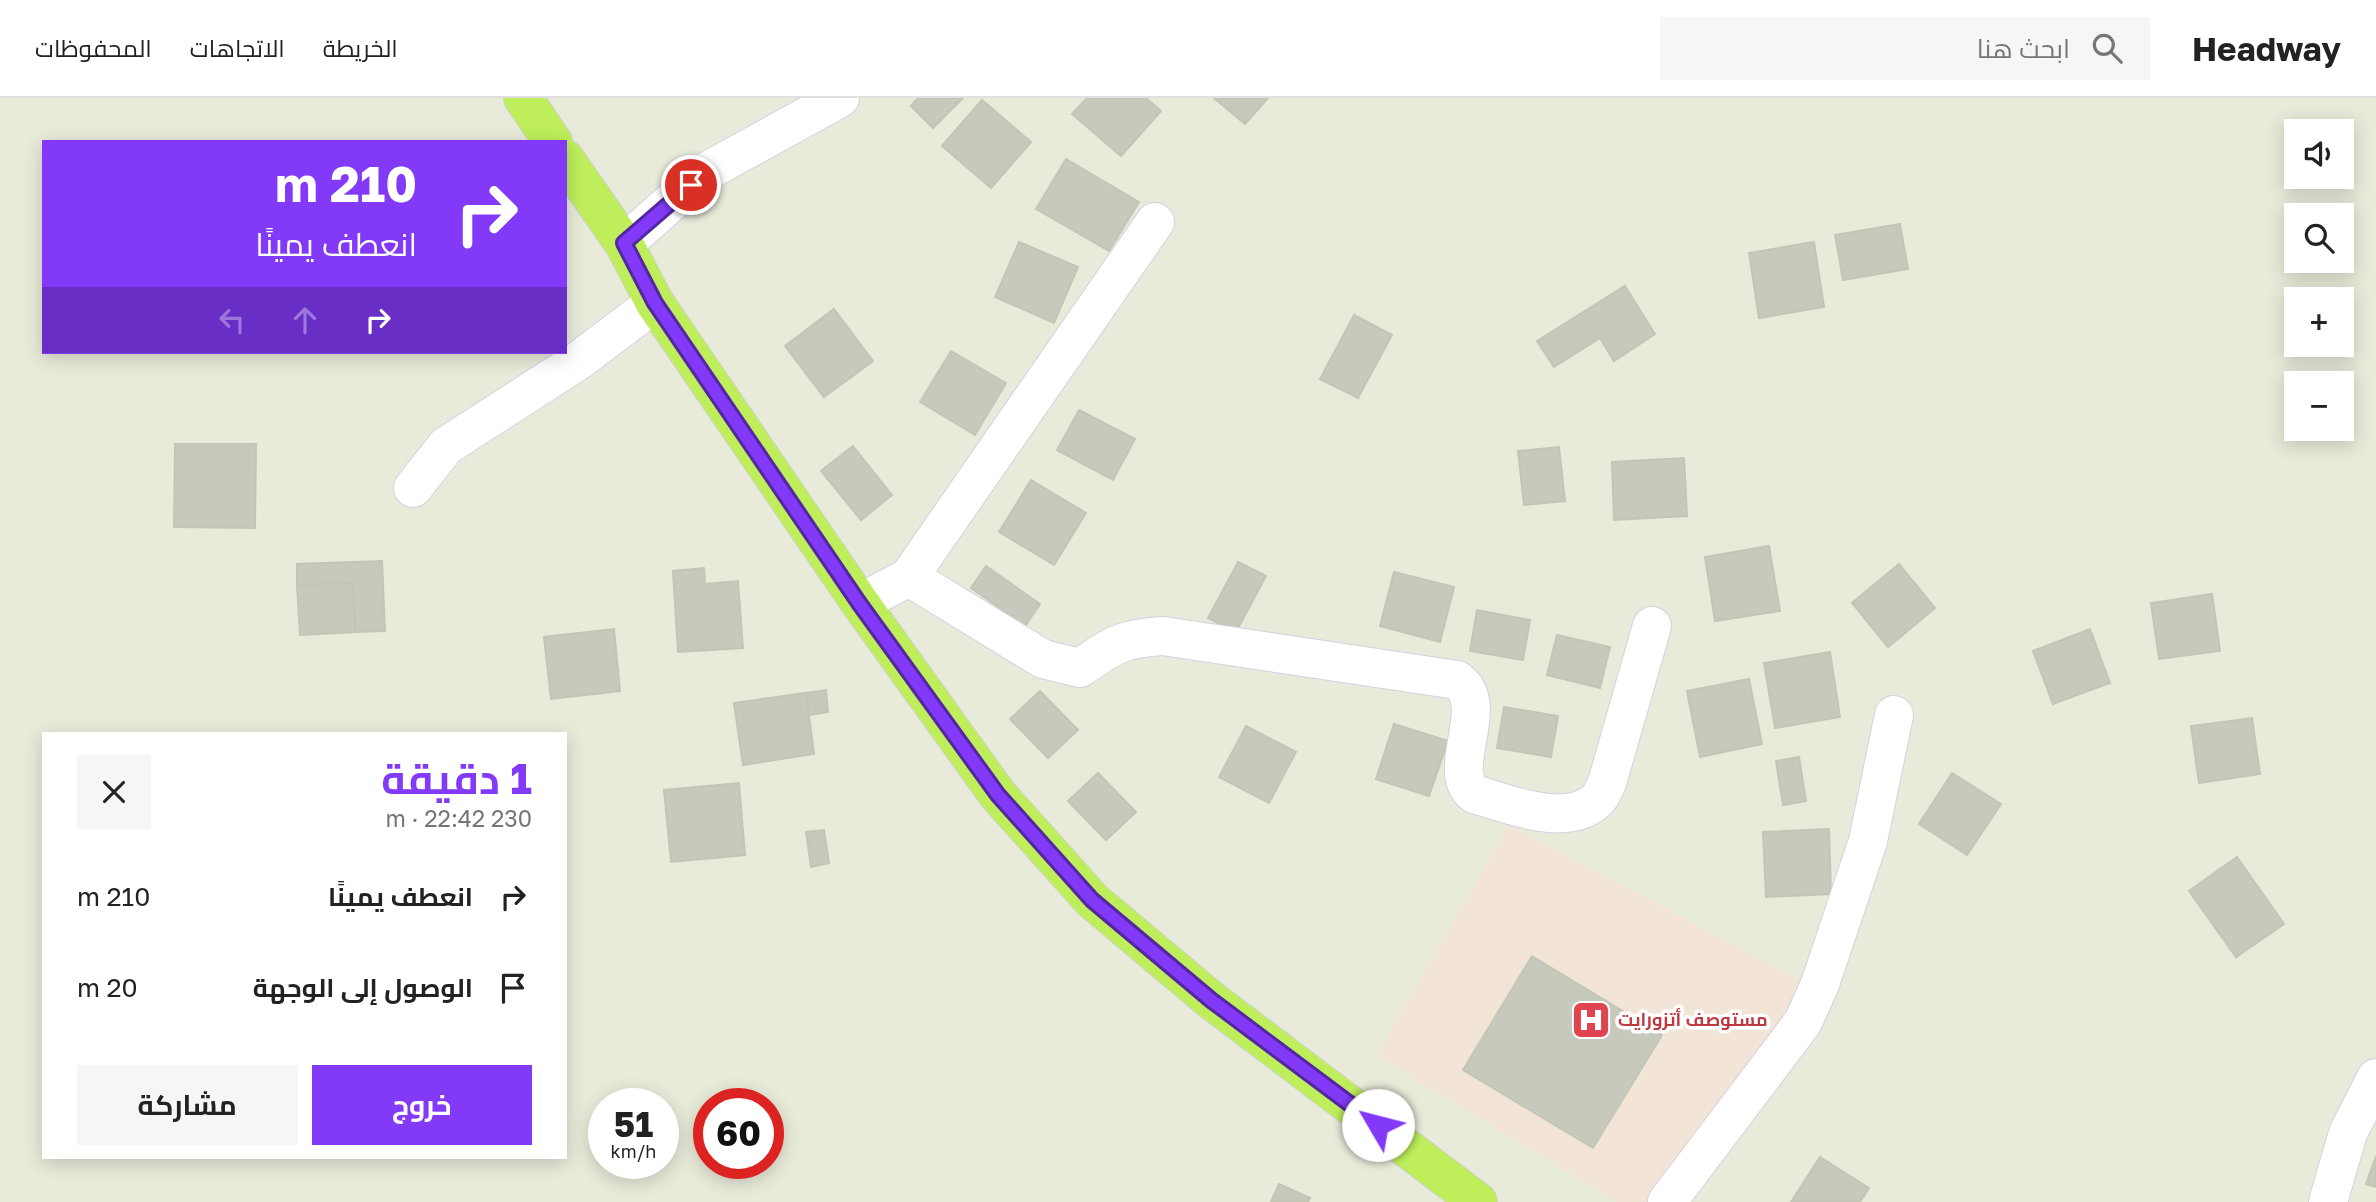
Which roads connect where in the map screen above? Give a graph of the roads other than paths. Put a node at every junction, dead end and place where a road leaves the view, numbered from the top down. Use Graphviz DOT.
graph roads {
  1 [pos="523,98"];
  2 [pos="840,98"];
  3 [pos="552,140"];
  4 [pos="567,162"];
  5 [pos="1155,222"];
  6 [pos="624,243"];
  7 [pos="655,303"];
  8 [pos="413,488"];
  9 [pos="909,577"];
  10 [pos="859,603"];
  11 [pos="1652,626"];
  12 [pos="1895,715"];
  13 [pos="2376,1078"];
  14 [pos="1478,1202"];
  15 [pos="1667,1202"];
  16 [pos="2328,1202"];
  1 -- 3 [label="main road"];
  2 -- 6 [label="street"];
  4 -- 6 [label="main road"];
  5 -- 9 [label="street"];
  6 -- 7 [label="main road"];
  7 -- 8 [label="street"];
  7 -- 10 [label="main road"];
  9 -- 10 [label="street"];
  9 -- 11 [label="street"];
  10 -- 14 [label="main road"];
  12 -- 15 [label="street"];
  13 -- 16 [label="street"];
}
